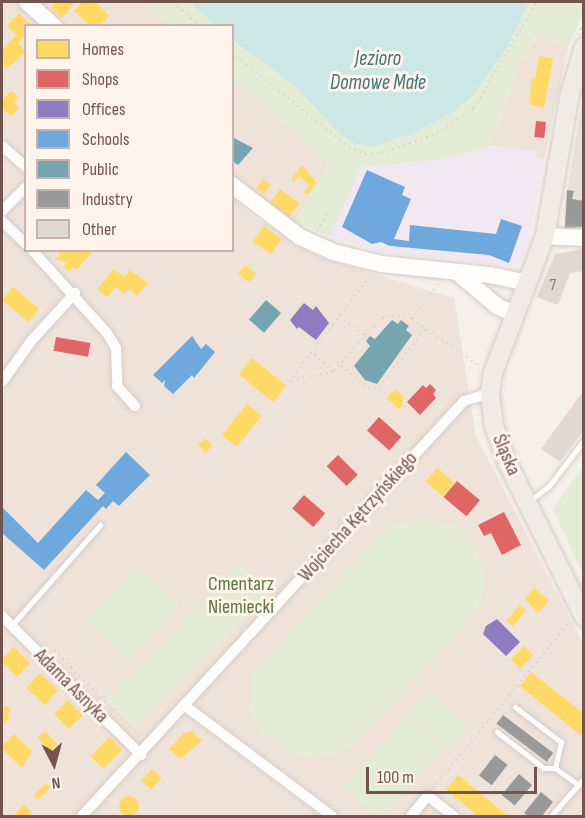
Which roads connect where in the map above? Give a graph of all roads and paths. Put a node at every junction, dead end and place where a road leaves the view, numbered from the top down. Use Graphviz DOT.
graph roads {
  1 [pos="27,2"];
  2 [pos="172,2"];
  3 [pos="537,2"];
  4 [pos="52,24"];
  5 [pos="198,24"];
  6 [pos="584,47"];
  7 [pos="234,55"];
  8 [pos="2,146"];
  9 [pos="24,165"];
  10 [pos="234,187"];
  11 [pos="24,189"];
  12 [pos="2,211"];
  13 [pos="327,212"];
  14 [pos="2,221"];
  15 [pos="317,231"];
  16 [pos="544,236"];
  17 [pos="584,238"];
  18 [pos="24,242"];
  19 [pos="34,252"];
  20 [pos="373,271"];
  21 [pos="458,273"];
  22 [pos="441,279"];
  23 [pos="527,284"];
  24 [pos="75,293"];
  25 [pos="516,314"];
  26 [pos="339,316"];
  27 [pos="412,319"];
  28 [pos="426,328"];
  29 [pos="365,335"];
  30 [pos="313,352"];
  31 [pos="477,364"];
  32 [pos="341,366"];
  33 [pos="333,372"];
  34 [pos="2,382"];
  35 [pos="490,393"];
  36 [pos="135,406"];
  37 [pos="584,441"];
  38 [pos="527,502"];
  39 [pos="100,525"];
  40 [pos="2,616"];
  41 [pos="579,617"];
  42 [pos="11,626"];
  43 [pos="51,648"];
  44 [pos="184,705"];
  45 [pos="515,707"];
  46 [pos="497,732"];
  47 [pos="145,738"];
  48 [pos="141,755"];
  49 [pos="555,768"];
  50 [pos="584,778"];
  51 [pos="578,785"];
  52 [pos="428,796"];
  53 [pos="82,816"];
  54 [pos="332,816"];
  55 [pos="411,816"];
  56 [pos="454,816"];
  57 [pos="551,816"];
  1 -- 4 [label="street"];
  2 -- 5 [label="path"];
  3 -- 7 [label="path"];
  6 -- 16 [label="main road, Śląska"];
  8 -- 9 [label="street"];
  10 -- 21 [label="street"];
  11 -- 12 [label="street"];
  13 -- 15 [label="path"];
  14 -- 18 [label="street"];
  16 -- 17 [label="street"];
  16 -- 23 [label="main road, Śląska"];
  19 -- 24 [label="street"];
  20 -- 26 [label="path"];
  21 -- 23 [label="street"];
  21 -- 25 [label="street"];
  22 -- 27 [label="path"];
  23 -- 25 [label="main road, Śląska"];
  24 -- 34 [label="street"];
  24 -- 36 [label="street"];
  25 -- 35 [label="main road, Śląska"];
  26 -- 29 [label="path"];
  26 -- 30 [label="path"];
  27 -- 28 [label="path"];
  27 -- 29 [label="path"];
  28 -- 31 [label="path"];
  28 -- 32 [label="path"];
  29 -- 32 [label="path"];
  30 -- 33 [label="path"];
  30 -- 33 [label="path"];
  32 -- 33 [label="path"];
  35 -- 38 [label="main road, Śląska"];
  35 -- 44 [label="street, Wojciecha Kętrzyńskiego"];
  37 -- 38 [label="lane"];
  38 -- 41 [label="main road, Śląska"];
  39 -- 42 [label="lane"];
  40 -- 42 [label="street, Adama Asnyka"];
  41 -- 52 [label="path"];
  42 -- 48 [label="street, Adama Asnyka"];
  43 -- 47 [label="path"];
  44 -- 48 [label="street, Wojciecha Kętrzyńskiego"];
  44 -- 54 [label="street"];
  45 -- 49 [label="lane"];
  46 -- 49 [label="lane"];
  48 -- 53 [label="street, Wojciecha Kętrzyńskiego"];
  49 -- 51 [label="lane"];
  50 -- 51 [label="lane"];
  51 -- 57 [label="lane"];
  52 -- 55 [label="street"];
  52 -- 56 [label="street"];
}
